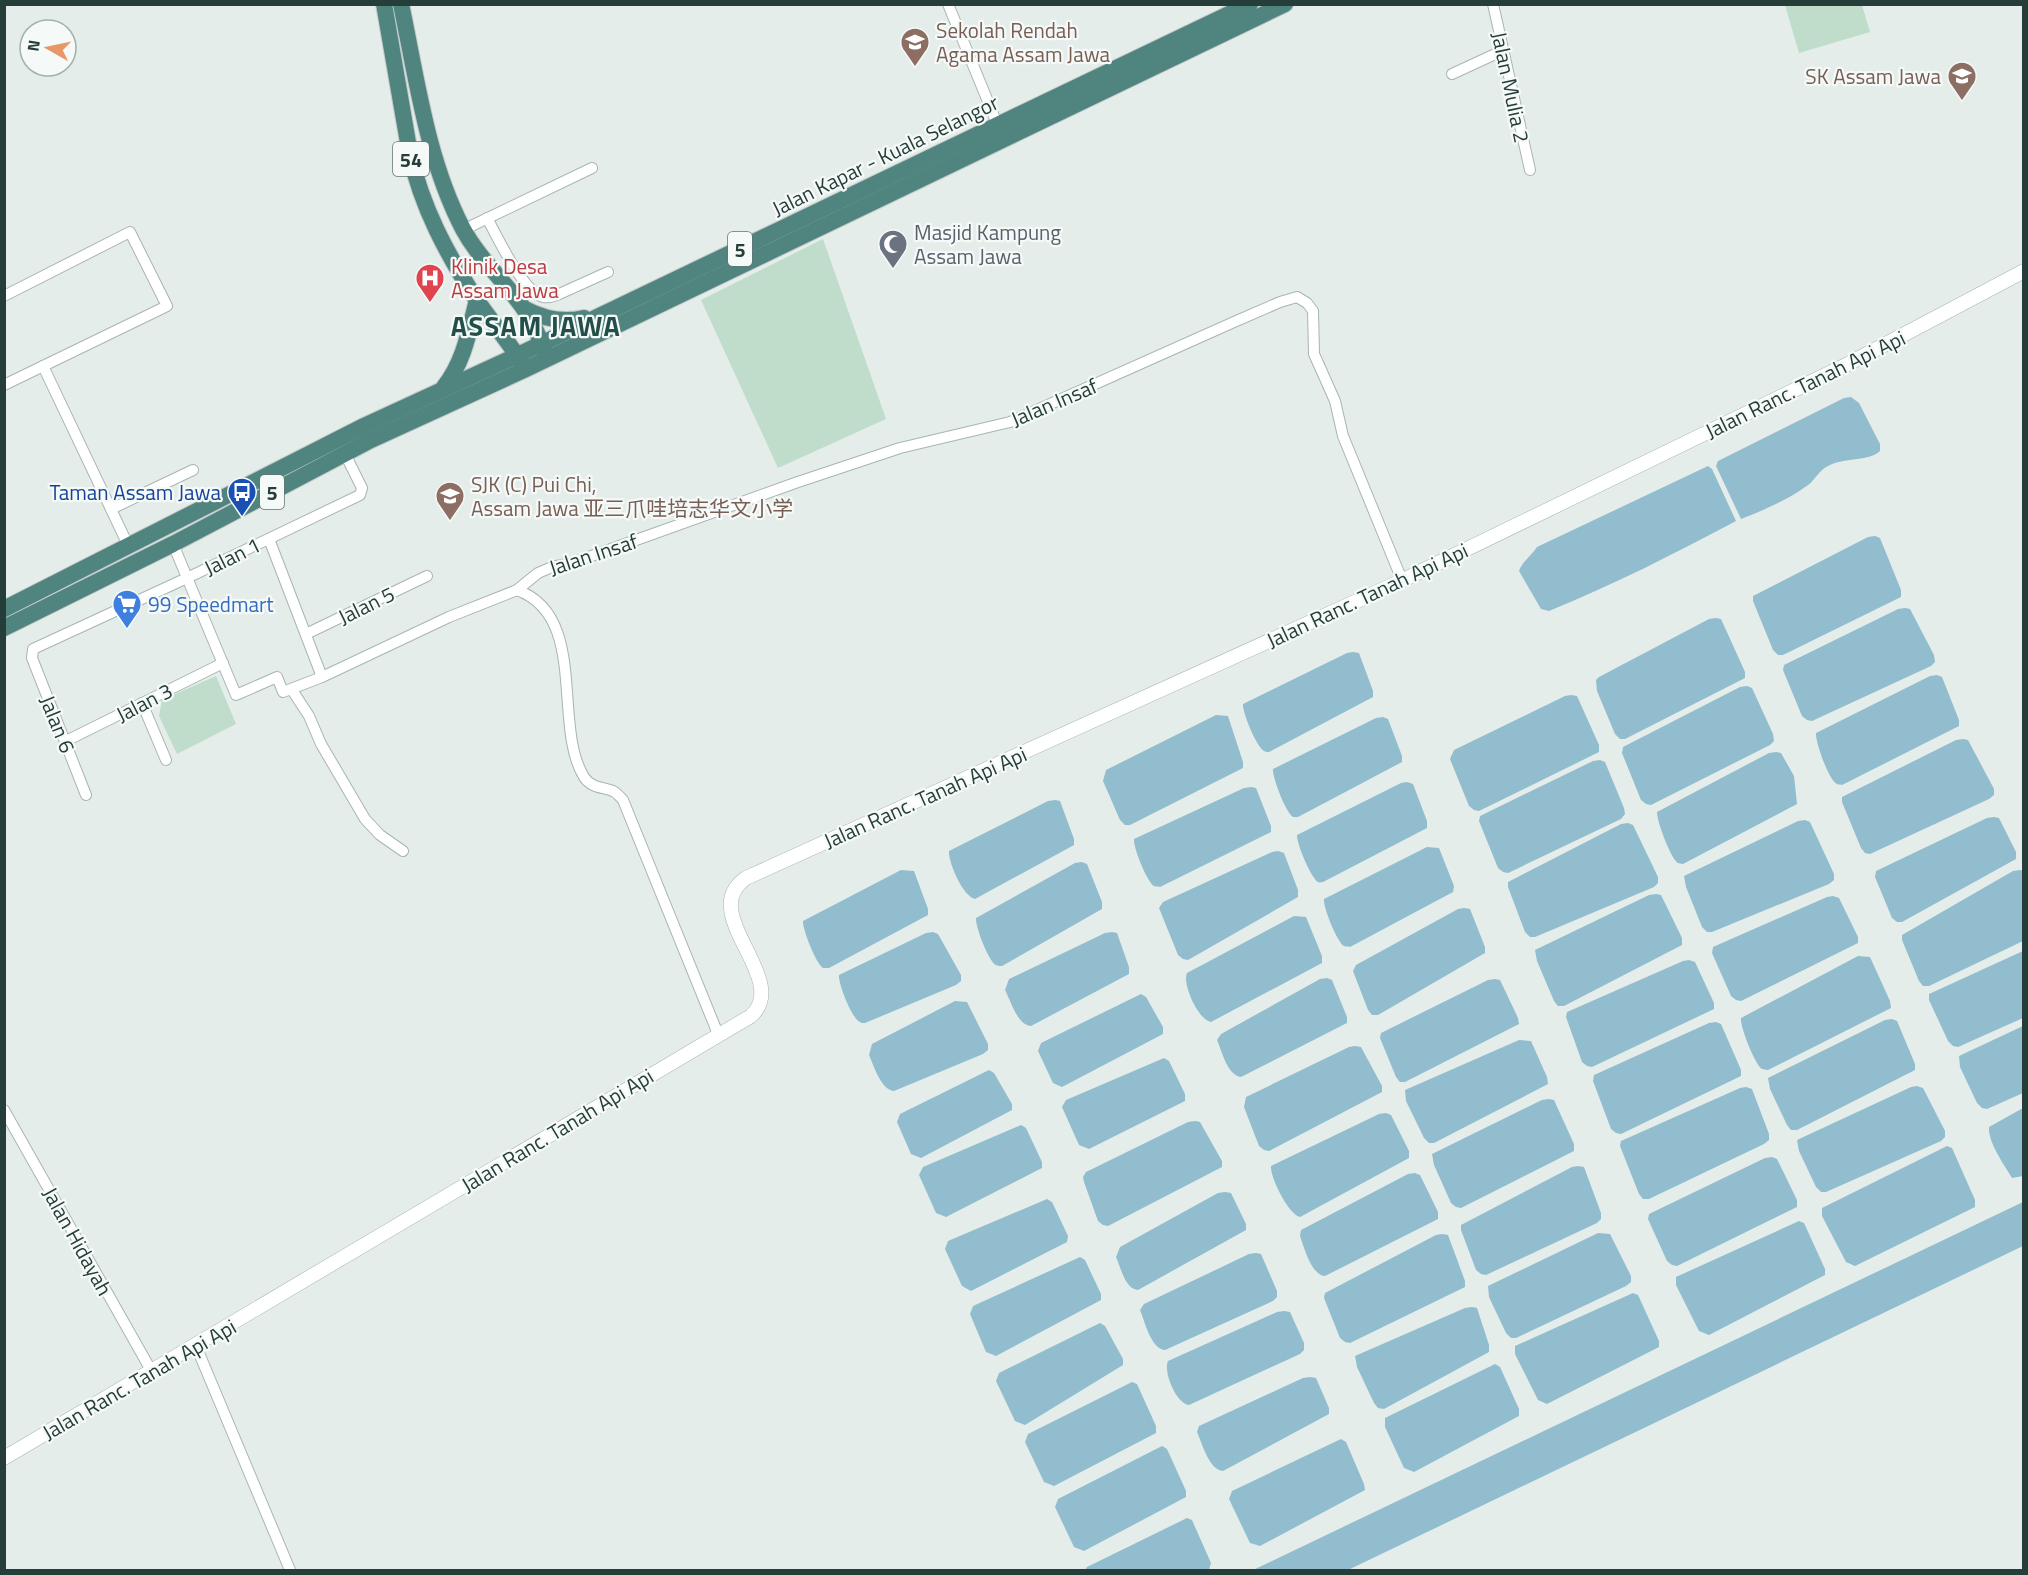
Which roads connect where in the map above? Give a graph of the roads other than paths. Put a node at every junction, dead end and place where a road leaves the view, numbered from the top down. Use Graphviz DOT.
graph roads {
  1 [pos="384,4"];
  2 [pos="401,4"];
  3 [pos="948,4"];
  4 [pos="1250,4"];
  5 [pos="1285,4"];
  6 [pos="1493,4"];
  7 [pos="1504,50"];
  8 [pos="1452,74"];
  9 [pos="998,126"];
  10 [pos="592,168"];
  11 [pos="1530,170"];
  12 [pos="486,218"];
  13 [pos="464,230"];
  14 [pos="2024,271"];
  15 [pos="608,273"];
  16 [pos="4,296"];
  17 [pos="477,300"];
  18 [pos="525,309"];
  19 [pos="604,314"];
  20 [pos="549,351"];
  21 [pos="517,361"];
  22 [pos="43,366"];
  23 [pos="4,385"];
  24 [pos="441,390"];
  25 [pos="345,454"];
  26 [pos="193,470"];
  27 [pos="111,509"];
  28 [pos="269,538"];
  29 [pos="173,543"];
  30 [pos="128,545"];
  31 [pos="427,576"];
  32 [pos="187,578"];
  33 [pos="1402,580"];
  34 [pos="516,590"];
  35 [pos="4,609"];
  36 [pos="4,628"];
  37 [pos="306,634"];
  38 [pos="32,652"];
  39 [pos="223,663"];
  40 [pos="322,676"];
  41 [pos="292,690"];
  42 [pos="142,703"];
  43 [pos="66,741"];
  44 [pos="166,760"];
  45 [pos="86,795"];
  46 [pos="403,851"];
  47 [pos="718,1034"];
  48 [pos="4,1110"];
  49 [pos="195,1346"];
  50 [pos="152,1372"];
  51 [pos="4,1458"];
  52 [pos="290,1570"];
  1 -- 17 [label="highway, 54"];
  2 -- 13 [label="highway, 54"];
  3 -- 9 [label="street"];
  4 -- 9 [label="highway, Jalan Kapar - Kuala Selangor / 5"];
  5 -- 20 [label="highway, Jalan Kapar - Kuala Selangor / 5"];
  6 -- 7 [label="street, Jalan Mulia 2"];
  7 -- 8 [label="street"];
  7 -- 11 [label="street, Jalan Mulia 2"];
  9 -- 19 [label="highway, Jalan Kapar - Kuala Selangor / 5"];
  10 -- 12 [label="street"];
  12 -- 13 [label="street"];
  12 -- 15 [label="street"];
  13 -- 18 [label="highway, 54"];
  14 -- 33 [label="street, Jalan Ranc. Tanah Api Api"];
  16 -- 22 [label="street"];
  17 -- 21 [label="highway, 54"];
  17 -- 24 [label="highway"];
  18 -- 19 [label="highway"];
  18 -- 20 [label="highway, 54"];
  19 -- 20 [label="highway, Jalan Kapar - Kuala Selangor / 5"];
  20 -- 21 [label="highway, Jalan Kapar - Kuala Selangor / 5"];
  21 -- 24 [label="highway, 5"];
  21 -- 25 [label="highway, 5"];
  22 -- 23 [label="street"];
  22 -- 27 [label="street"];
  24 -- 30 [label="highway, 5"];
  25 -- 28 [label="street, Jalan 1"];
  25 -- 29 [label="highway, 5"];
  26 -- 27 [label="street"];
  27 -- 30 [label="street"];
  28 -- 32 [label="street, Jalan 1"];
  28 -- 37 [label="street"];
  29 -- 32 [label="street"];
  29 -- 36 [label="highway, 5"];
  30 -- 35 [label="highway, 5"];
  31 -- 37 [label="street, Jalan 5"];
  32 -- 38 [label="street, Jalan 1"];
  32 -- 39 [label="street"];
  33 -- 34 [label="street, Jalan Insaf"];
  33 -- 47 [label="street, Jalan Ranc. Tanah Api Api"];
  34 -- 40 [label="street"];
  34 -- 47 [label="street"];
  37 -- 40 [label="street"];
  38 -- 43 [label="street, Jalan 6"];
  39 -- 41 [label="street"];
  39 -- 42 [label="street, Jalan 3"];
  40 -- 41 [label="street"];
  41 -- 46 [label="street"];
  42 -- 43 [label="street, Jalan 3"];
  42 -- 44 [label="street"];
  43 -- 45 [label="street, Jalan 6"];
  47 -- 49 [label="street, Jalan Ranc. Tanah Api Api"];
  48 -- 50 [label="street, Jalan Hidayah"];
  49 -- 50 [label="street, Jalan Ranc. Tanah Api Api"];
  49 -- 52 [label="street"];
  50 -- 51 [label="street, Jalan Ranc. Tanah Api Api"];
}
